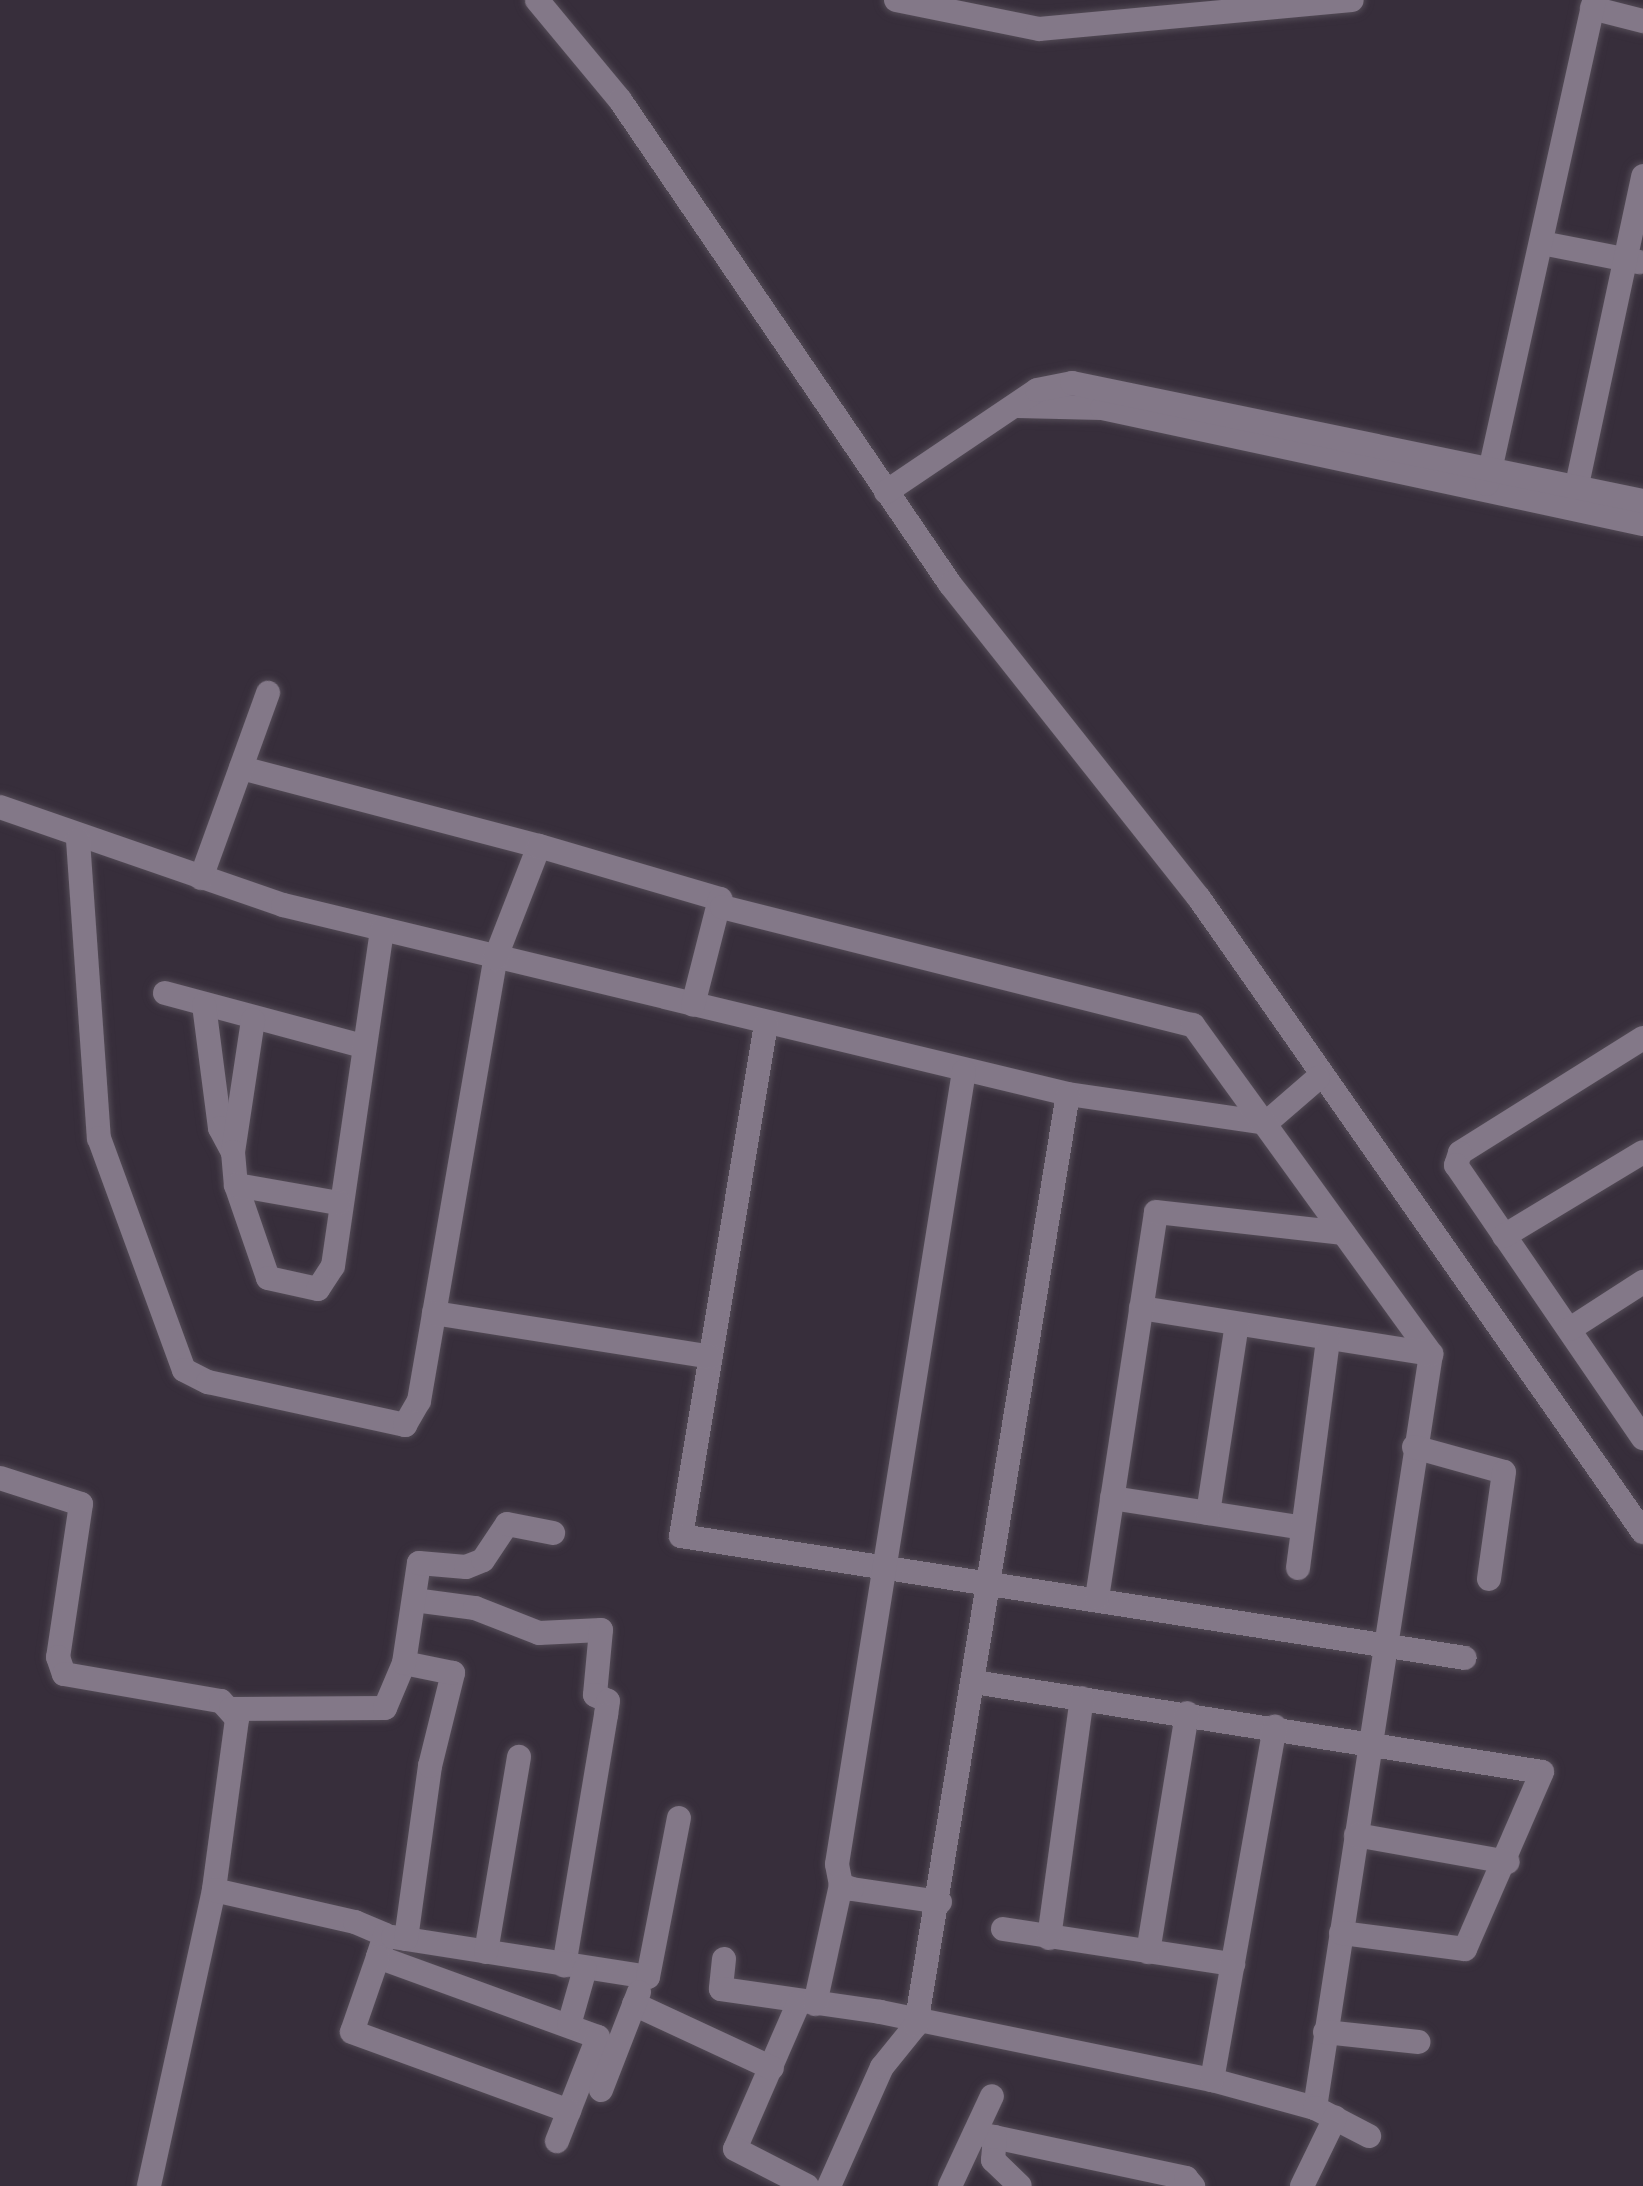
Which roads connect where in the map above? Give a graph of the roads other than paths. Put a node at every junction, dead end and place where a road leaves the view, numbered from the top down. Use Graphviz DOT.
graph roads {
  1 [pos="537,0"];
  2 [pos="896,0"];
  3 [pos="1352,0"];
  4 [pos="1593,4"];
  5 [pos="1643,21"];
  6 [pos="1643,176"];
  7 [pos="1542,243"];
  8 [pos="1635,261"];
  9 [pos="1488,480"];
  10 [pos="1577,485"];
  11 [pos="886,492"];
  12 [pos="1643,501"];
  13 [pos="1643,524"];
  14 [pos="268,693"];
  15 [pos="241,768"];
  16 [pos="0,807"];
  17 [pos="78,840"];
  18 [pos="538,846"];
  19 [pos="202,878"];
  20 [pos="722,907"];
  21 [pos="382,930"];
  22 [pos="495,959"];
  23 [pos="165,993"];
  24 [pos="693,1005"];
  25 [pos="204,1006"];
  26 [pos="253,1020"];
  27 [pos="766,1024"];
  28 [pos="1643,1038"];
  29 [pos="364,1046"];
  30 [pos="964,1071"];
  31 [pos="1318,1078"];
  32 [pos="1069,1094"];
  33 [pos="1266,1123"];
  34 [pos="233,1152"];
  35 [pos="1643,1152"];
  36 [pos="236,1185"];
  37 [pos="338,1203"];
  38 [pos="1343,1233"];
  39 [pos="1504,1236"];
  40 [pos="1643,1282"];
  41 [pos="1141,1308"];
  42 [pos="434,1313"];
  43 [pos="1237,1324"];
  44 [pos="1570,1329"];
  45 [pos="1328,1339"];
  46 [pos="1431,1354"];
  47 [pos="711,1358"];
  48 [pos="1635,1409"];
  49 [pos="1643,1438"];
  50 [pos="1414,1448"];
  51 [pos="0,1478"];
  52 [pos="1631,1494"];
  53 [pos="1112,1498"];
  54 [pos="1208,1513"];
  55 [pos="1303,1528"];
  56 [pos="1643,1532"];
  57 [pos="553,1533"];
  58 [pos="884,1567"];
  59 [pos="1298,1568"];
  60 [pos="1489,1579"];
  61 [pos="990,1582"];
  62 [pos="1097,1598"];
  63 [pos="414,1600"];
  64 [pos="1384,1645"];
  65 [pos="1465,1658"];
  66 [pos="404,1663"];
  67 [pos="974,1682"];
  68 [pos="1082,1698"];
  69 [pos="232,1709"];
  70 [pos="1186,1713"];
  71 [pos="1275,1727"];
  72 [pos="1369,1741"];
  73 [pos="519,1757"];
  74 [pos="679,1818"];
  75 [pos="1356,1835"];
  76 [pos="1508,1862"];
  77 [pos="841,1885"];
  78 [pos="214,1890"];
  79 [pos="940,1902"];
  80 [pos="1003,1929"];
  81 [pos="1341,1934"];
  82 [pos="1049,1938"];
  83 [pos="390,1944"];
  84 [pos="486,1952"];
  85 [pos="1148,1952"];
  86 [pos="724,1959"];
  87 [pos="1233,1964"];
  88 [pos="575,1967"];
  89 [pos="807,2003"];
  90 [pos="569,2025"];
  91 [pos="916,2025"];
  92 [pos="1325,2032"];
  93 [pos="1418,2042"];
  94 [pos="772,2068"];
  95 [pos="1212,2080"];
  96 [pos="601,2090"];
  97 [pos="992,2096"];
  98 [pos="568,2111"];
  99 [pos="1325,2113"];
  100 [pos="985,2135"];
  101 [pos="1369,2136"];
  102 [pos="557,2141"];
  103 [pos="149,2186"];
  104 [pos="807,2186"];
  105 [pos="829,2186"];
  106 [pos="950,2186"];
  107 [pos="1020,2186"];
  108 [pos="1192,2186"];
  109 [pos="1302,2186"];
  1 -- 11 [label="street"];
  2 -- 3 [label="street"];
  4 -- 5 [label="street"];
  4 -- 7 [label="street"];
  6 -- 8 [label="street"];
  7 -- 8 [label="street"];
  7 -- 9 [label="street"];
  8 -- 10 [label="street"];
  9 -- 10 [label="street"];
  9 -- 11 [label="street"];
  9 -- 13 [label="street"];
  10 -- 12 [label="street"];
  11 -- 31 [label="street"];
  14 -- 15 [label="street"];
  15 -- 18 [label="street"];
  15 -- 19 [label="street"];
  16 -- 17 [label="street"];
  17 -- 19 [label="street"];
  17 -- 42 [label="street"];
  18 -- 20 [label="street"];
  18 -- 22 [label="street"];
  19 -- 21 [label="street"];
  20 -- 24 [label="street"];
  20 -- 33 [label="street"];
  21 -- 22 [label="street"];
  21 -- 29 [label="street"];
  22 -- 24 [label="street"];
  22 -- 42 [label="street"];
  23 -- 25 [label="street"];
  24 -- 27 [label="street"];
  25 -- 26 [label="street"];
  25 -- 34 [label="street"];
  26 -- 29 [label="street"];
  26 -- 34 [label="street"];
  27 -- 30 [label="street"];
  27 -- 47 [label="street"];
  28 -- 39 [label="street"];
  29 -- 37 [label="street"];
  30 -- 32 [label="street"];
  30 -- 58 [label="street"];
  31 -- 33 [label="street"];
  31 -- 52 [label="street"];
  32 -- 33 [label="street"];
  32 -- 61 [label="street"];
  33 -- 38 [label="street"];
  34 -- 36 [label="street"];
  35 -- 39 [label="street"];
  36 -- 37 [label="street"];
  36 -- 37 [label="street"];
  38 -- 41 [label="street"];
  38 -- 46 [label="street"];
  39 -- 44 [label="street"];
  40 -- 44 [label="street"];
  41 -- 43 [label="street"];
  41 -- 53 [label="street"];
  42 -- 47 [label="street"];
  43 -- 45 [label="street"];
  43 -- 54 [label="street"];
  44 -- 48 [label="street"];
  45 -- 46 [label="street"];
  45 -- 55 [label="street"];
  46 -- 50 [label="street"];
  47 -- 58 [label="street"];
  48 -- 49 [label="street"];
  50 -- 60 [label="street"];
  50 -- 64 [label="street"];
  51 -- 69 [label="street"];
  52 -- 56 [label="street"];
  53 -- 54 [label="street"];
  53 -- 62 [label="street"];
  54 -- 55 [label="street"];
  55 -- 59 [label="street"];
  57 -- 63 [label="street"];
  58 -- 61 [label="street"];
  58 -- 77 [label="street"];
  61 -- 62 [label="street"];
  61 -- 67 [label="street"];
  62 -- 64 [label="street"];
  63 -- 66 [label="street"];
  63 -- 88 [label="street"];
  64 -- 65 [label="street"];
  64 -- 72 [label="street"];
  66 -- 69 [label="street"];
  66 -- 83 [label="street"];
  67 -- 68 [label="street"];
  67 -- 79 [label="street"];
  68 -- 70 [label="street"];
  68 -- 82 [label="street"];
  69 -- 78 [label="street"];
  70 -- 71 [label="street"];
  70 -- 85 [label="street"];
  71 -- 72 [label="street"];
  71 -- 87 [label="street"];
  72 -- 75 [label="street"];
  72 -- 76 [label="street"];
  73 -- 84 [label="street"];
  74 -- 88 [label="street"];
  75 -- 76 [label="street"];
  75 -- 81 [label="street"];
  76 -- 81 [label="street"];
  77 -- 79 [label="street"];
  77 -- 89 [label="street"];
  78 -- 83 [label="street"];
  78 -- 103 [label="street"];
  79 -- 91 [label="street"];
  80 -- 82 [label="street"];
  81 -- 92 [label="street"];
  82 -- 85 [label="street"];
  83 -- 84 [label="street"];
  83 -- 90 [label="street"];
  83 -- 98 [label="street"];
  84 -- 88 [label="street"];
  85 -- 87 [label="street"];
  86 -- 89 [label="street"];
  87 -- 95 [label="street"];
  88 -- 90 [label="street"];
  89 -- 91 [label="street"];
  89 -- 94 [label="street"];
  90 -- 98 [label="street"];
  91 -- 95 [label="street"];
  91 -- 105 [label="street"];
  92 -- 93 [label="street"];
  92 -- 99 [label="street"];
  94 -- 96 [label="street"];
  94 -- 104 [label="street"];
  95 -- 99 [label="street"];
  97 -- 100 [label="street"];
  98 -- 102 [label="street"];
  99 -- 101 [label="street"];
  99 -- 109 [label="street"];
  100 -- 106 [label="street"];
  100 -- 107 [label="street"];
  100 -- 108 [label="street"];
}
